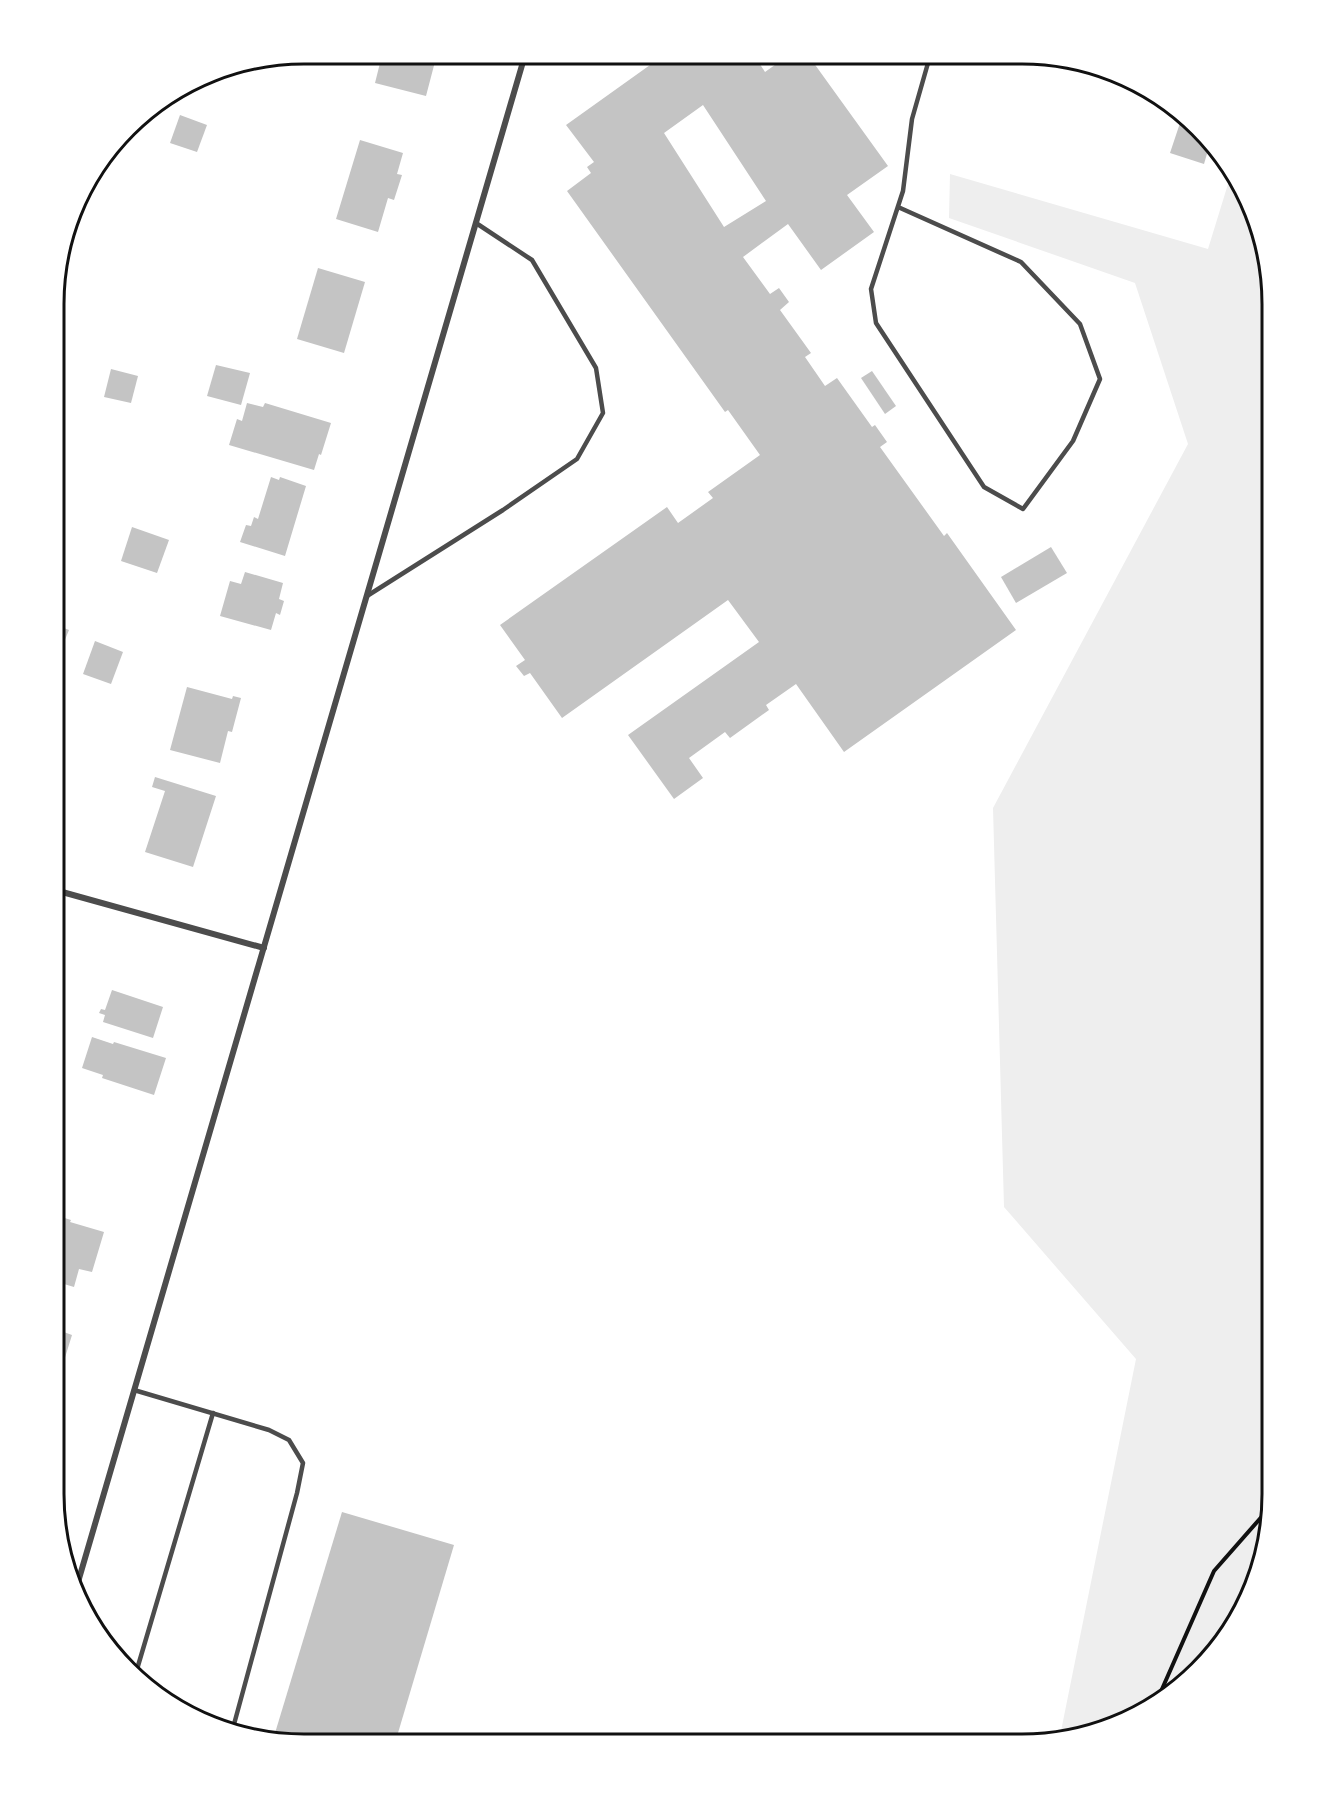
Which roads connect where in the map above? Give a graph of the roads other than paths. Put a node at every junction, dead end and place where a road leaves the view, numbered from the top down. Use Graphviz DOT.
graph roads {
  1 [pos="522,64"];
  2 [pos="928,64"];
  3 [pos="898,207"];
  4 [pos="476,223"];
  5 [pos="367,596"];
  6 [pos="64,892"];
  7 [pos="264,948"];
  8 [pos="135,1390"];
  9 [pos="213,1413"];
  10 [pos="79,1578"];
  11 [pos="138,1667"];
  12 [pos="234,1724"];
  1 -- 4 [label="street"];
  2 -- 3 [label="lane"];
  3 -- 3 [label="lane"];
  4 -- 5 [label="street"];
  4 -- 5 [label="lane"];
  5 -- 7 [label="street"];
  6 -- 7 [label="street"];
  7 -- 8 [label="street"];
  8 -- 9 [label="lane"];
  8 -- 10 [label="street"];
  9 -- 11 [label="lane"];
  9 -- 12 [label="lane"];
}
